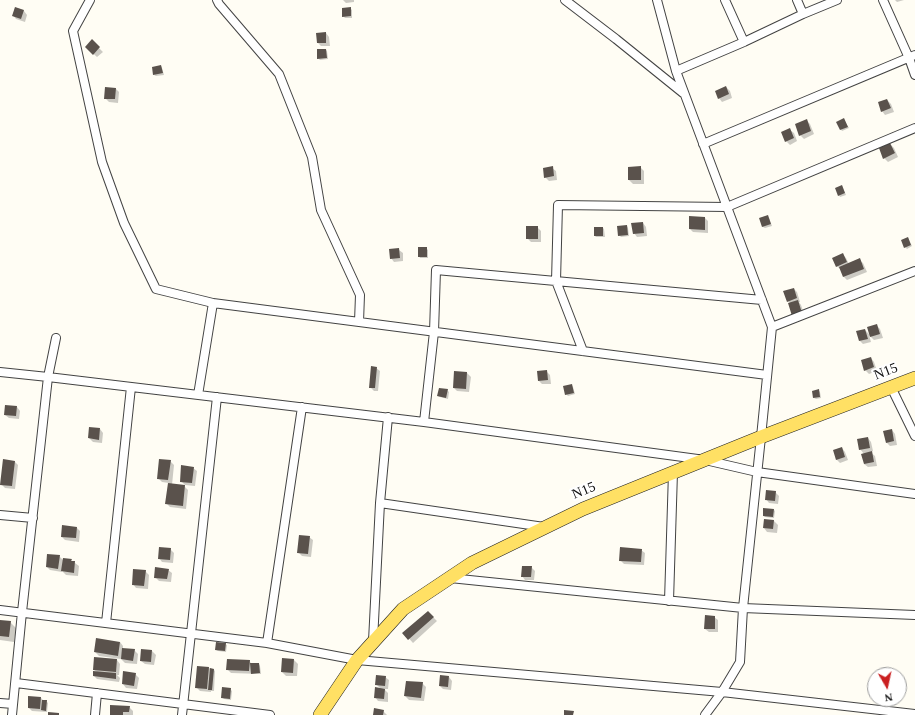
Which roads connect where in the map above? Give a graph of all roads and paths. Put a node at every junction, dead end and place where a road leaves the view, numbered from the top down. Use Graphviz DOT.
graph roads {
  1 [pos="90,0"];
  2 [pos="217,0"];
  3 [pos="565,0"];
  4 [pos="657,0"];
  5 [pos="725,0"];
  6 [pos="797,0"];
  7 [pos="838,0"];
  8 [pos="884,0"];
  9 [pos="803,14"];
  10 [pos="744,42"];
  11 [pos="912,56"];
  12 [pos="676,72"];
  13 [pos="915,75"];
  14 [pos="684,93"];
  15 [pos="915,128"];
  16 [pos="703,144"];
  17 [pos="727,207"];
  18 [pos="915,271"];
  19 [pos="556,281"];
  20 [pos="762,300"];
  21 [pos="213,303"];
  22 [pos="359,322"];
  23 [pos="772,327"];
  24 [pos="434,332"];
  25 [pos="56,338"];
  26 [pos="583,351"];
  27 [pos="0,372"];
  28 [pos="767,375"];
  29 [pos="48,377"];
  30 [pos="915,378"];
  31 [pos="130,387"];
  32 [pos="891,387"];
  33 [pos="198,395"];
  34 [pos="217,397"];
  35 [pos="302,407"];
  36 [pos="388,417"];
  37 [pos="424,422"];
  38 [pos="915,436"];
  39 [pos="761,437"];
  40 [pos="705,460"];
  41 [pos="674,472"];
  42 [pos="757,472"];
  43 [pos="915,494"];
  44 [pos="380,503"];
  45 [pos="0,514"];
  46 [pos="33,518"];
  47 [pos="545,527"];
  48 [pos="450,578"];
  49 [pos="669,601"];
  50 [pos="743,608"];
  51 [pos="0,610"];
  52 [pos="22,612"];
  53 [pos="915,615"];
  54 [pos="106,623"];
  55 [pos="191,633"];
  56 [pos="373,642"];
  57 [pos="267,643"];
  58 [pos="357,660"];
  59 [pos="16,683"];
  60 [pos="722,692"];
  61 [pos="97,693"];
  62 [pos="0,703"];
  63 [pos="13,704"];
  64 [pos="183,704"];
  65 [pos="915,714"];
  66 [pos="12,715"];
  67 [pos="95,715"];
  68 [pos="182,715"];
  69 [pos="270,715"];
  70 [pos="320,715"];
  71 [pos="705,715"];
  1 -- 21 [label="street"];
  2 -- 22 [label="street"];
  3 -- 14 [label="street"];
  4 -- 12 [label="street"];
  5 -- 10 [label="street"];
  6 -- 9 [label="street"];
  7 -- 9 [label="street"];
  8 -- 11 [label="street"];
  9 -- 10 [label="street"];
  10 -- 12 [label="street"];
  11 -- 13 [label="street"];
  11 -- 16 [label="street"];
  12 -- 14 [label="street"];
  14 -- 16 [label="street"];
  15 -- 17 [label="street"];
  16 -- 17 [label="street"];
  17 -- 19 [label="street"];
  17 -- 20 [label="street"];
  18 -- 23 [label="street"];
  19 -- 20 [label="street"];
  19 -- 24 [label="street"];
  19 -- 26 [label="street"];
  20 -- 23 [label="street"];
  21 -- 22 [label="street"];
  21 -- 33 [label="street"];
  22 -- 24 [label="street"];
  23 -- 28 [label="street"];
  24 -- 26 [label="street"];
  24 -- 37 [label="street"];
  25 -- 29 [label="street"];
  26 -- 28 [label="street"];
  27 -- 29 [label="street"];
  28 -- 39 [label="street"];
  29 -- 31 [label="street"];
  29 -- 46 [label="street"];
  30 -- 32 [label="main road, N15"];
  31 -- 33 [label="street"];
  31 -- 54 [label="street"];
  32 -- 38 [label="street"];
  32 -- 39 [label="main road, N15"];
  33 -- 34 [label="street"];
  34 -- 35 [label="street"];
  34 -- 55 [label="street"];
  35 -- 36 [label="street"];
  35 -- 57 [label="street"];
  36 -- 37 [label="street"];
  36 -- 44 [label="street"];
  37 -- 40 [label="street"];
  39 -- 40 [label="main road, N15"];
  39 -- 42 [label="street"];
  40 -- 41 [label="main road, N15"];
  40 -- 42 [label="street"];
  41 -- 47 [label="main road, N15"];
  41 -- 49 [label="street"];
  42 -- 43 [label="street"];
  42 -- 50 [label="street"];
  44 -- 47 [label="street"];
  44 -- 56 [label="street"];
  45 -- 46 [label="street"];
  46 -- 52 [label="street"];
  47 -- 48 [label="main road, N15"];
  48 -- 49 [label="street"];
  48 -- 56 [label="main road, N15"];
  49 -- 50 [label="street"];
  50 -- 53 [label="street"];
  50 -- 60 [label="street"];
  51 -- 52 [label="street"];
  52 -- 54 [label="street"];
  52 -- 59 [label="street"];
  54 -- 55 [label="street"];
  55 -- 57 [label="street"];
  55 -- 64 [label="street"];
  56 -- 58 [label="main road, N15"];
  57 -- 58 [label="street"];
  58 -- 60 [label="street"];
  58 -- 70 [label="main road, N15"];
  59 -- 61 [label="street"];
  59 -- 63 [label="street"];
  60 -- 65 [label="street"];
  60 -- 71 [label="street"];
  61 -- 64 [label="street"];
  61 -- 67 [label="street"];
  62 -- 63 [label="street"];
  63 -- 66 [label="street"];
  64 -- 68 [label="street"];
  64 -- 69 [label="street"];
}
